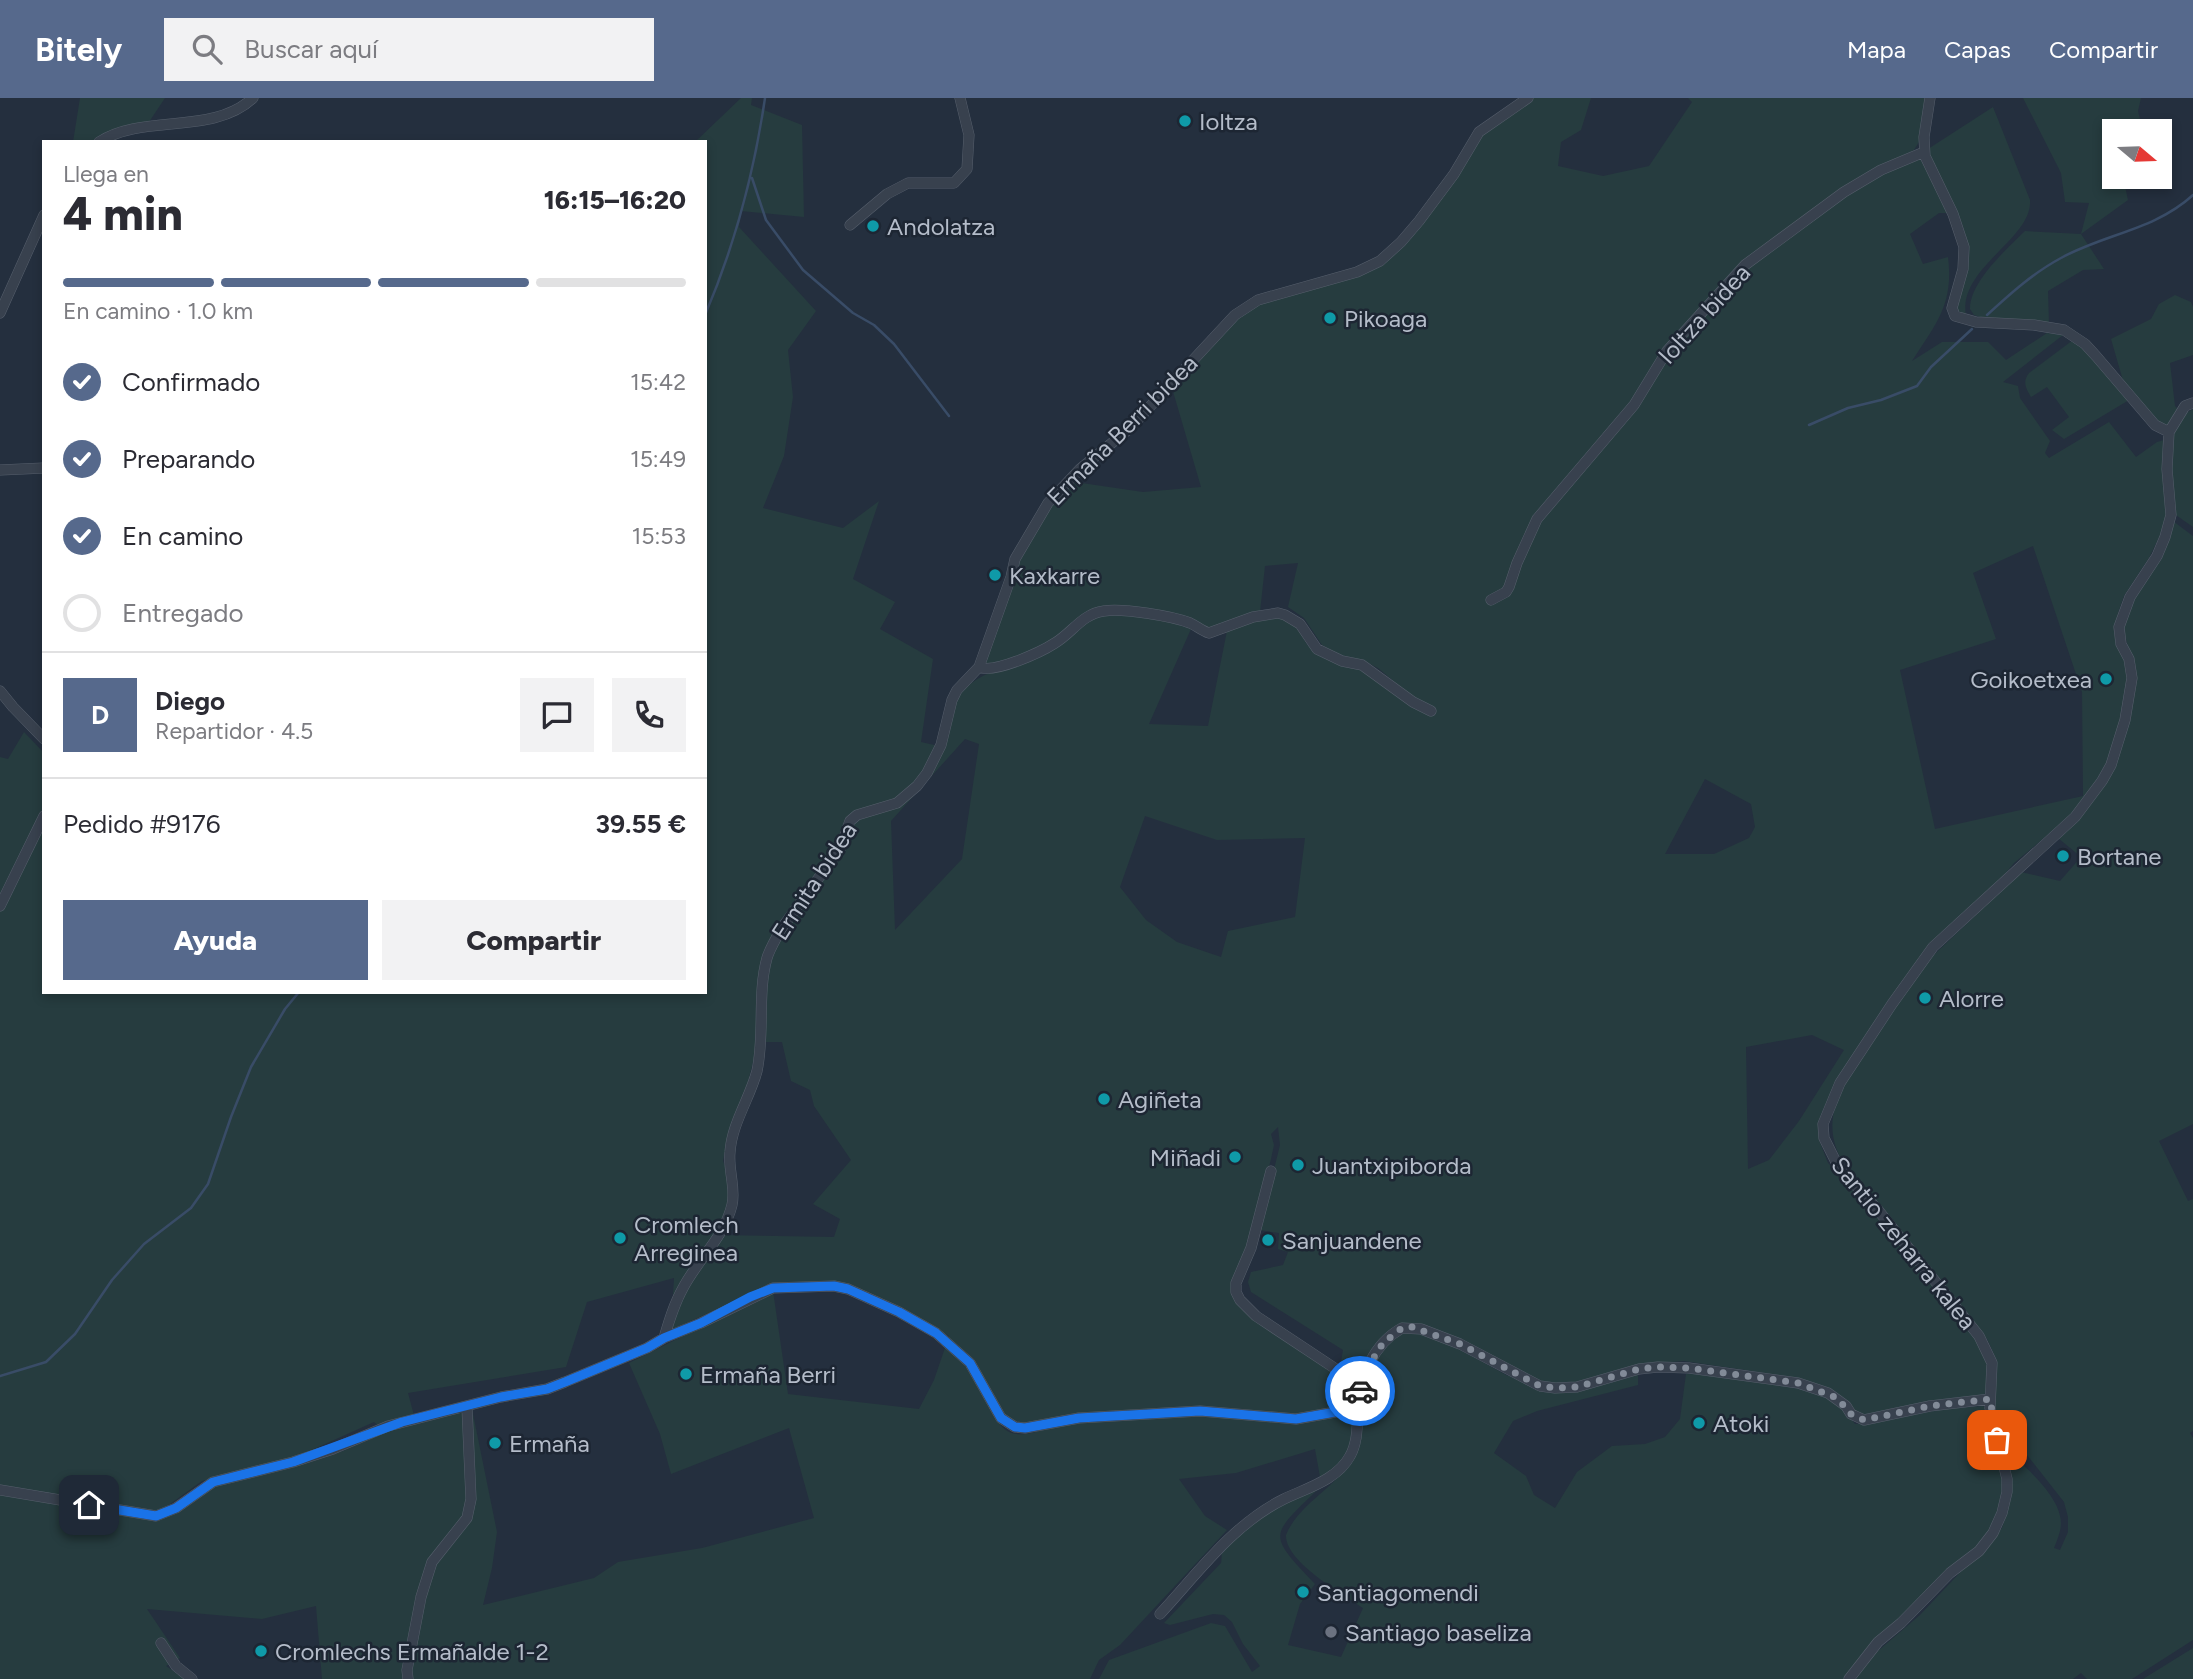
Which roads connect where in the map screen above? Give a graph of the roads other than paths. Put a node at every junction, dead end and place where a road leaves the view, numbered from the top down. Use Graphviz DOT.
graph roads {
  1 [pos="253,98"];
  2 [pos="960,98"];
  3 [pos="1528,98"];
  4 [pos="1930,98"];
  5 [pos="104,140"];
  6 [pos="1924,152"];
  7 [pos="42,219"];
  8 [pos="850,225"];
  9 [pos="0,313"];
  10 [pos="2193,403"];
  11 [pos="2169,432"];
  12 [pos="42,468"];
  13 [pos="0,470"];
  14 [pos="1492,600"];
  15 [pos="979,667"];
  16 [pos="0,691"];
  17 [pos="1431,711"];
  18 [pos="42,737"];
  19 [pos="42,820"];
  20 [pos="0,906"];
  21 [pos="1271,1171"];
  22 [pos="669,1336"];
  23 [pos="1361,1383"];
  24 [pos="1990,1399"];
  25 [pos="467,1407"];
  26 [pos="1358,1408"];
  27 [pos="0,1490"];
  28 [pos="1160,1614"];
  29 [pos="161,1643"];
  30 [pos="405,1676"];
  31 [pos="192,1679"];
  32 [pos="1849,1679"];
  1 -- 5 [label="street"];
  2 -- 8 [label="street"];
  3 -- 15 [label="street, Ermaña Berri bidea"];
  4 -- 6 [label="street"];
  6 -- 11 [label="street"];
  6 -- 14 [label="street, Ioltza bidea"];
  7 -- 9 [label="street"];
  10 -- 11 [label="street"];
  11 -- 24 [label="street, Santio zeharra kalea"];
  12 -- 13 [label="street"];
  15 -- 17 [label="street"];
  15 -- 22 [label="street, Ermita bidea"];
  16 -- 18 [label="street"];
  19 -- 20 [label="street"];
  21 -- 23 [label="street"];
  22 -- 25 [label="street"];
  22 -- 26 [label="street"];
  23 -- 24 [label="street"];
  23 -- 26 [label="street"];
  24 -- 32 [label="street, Santio zeharra kalea"];
  25 -- 27 [label="street"];
  25 -- 30 [label="street"];
  26 -- 28 [label="street"];
  29 -- 31 [label="street"];
}
